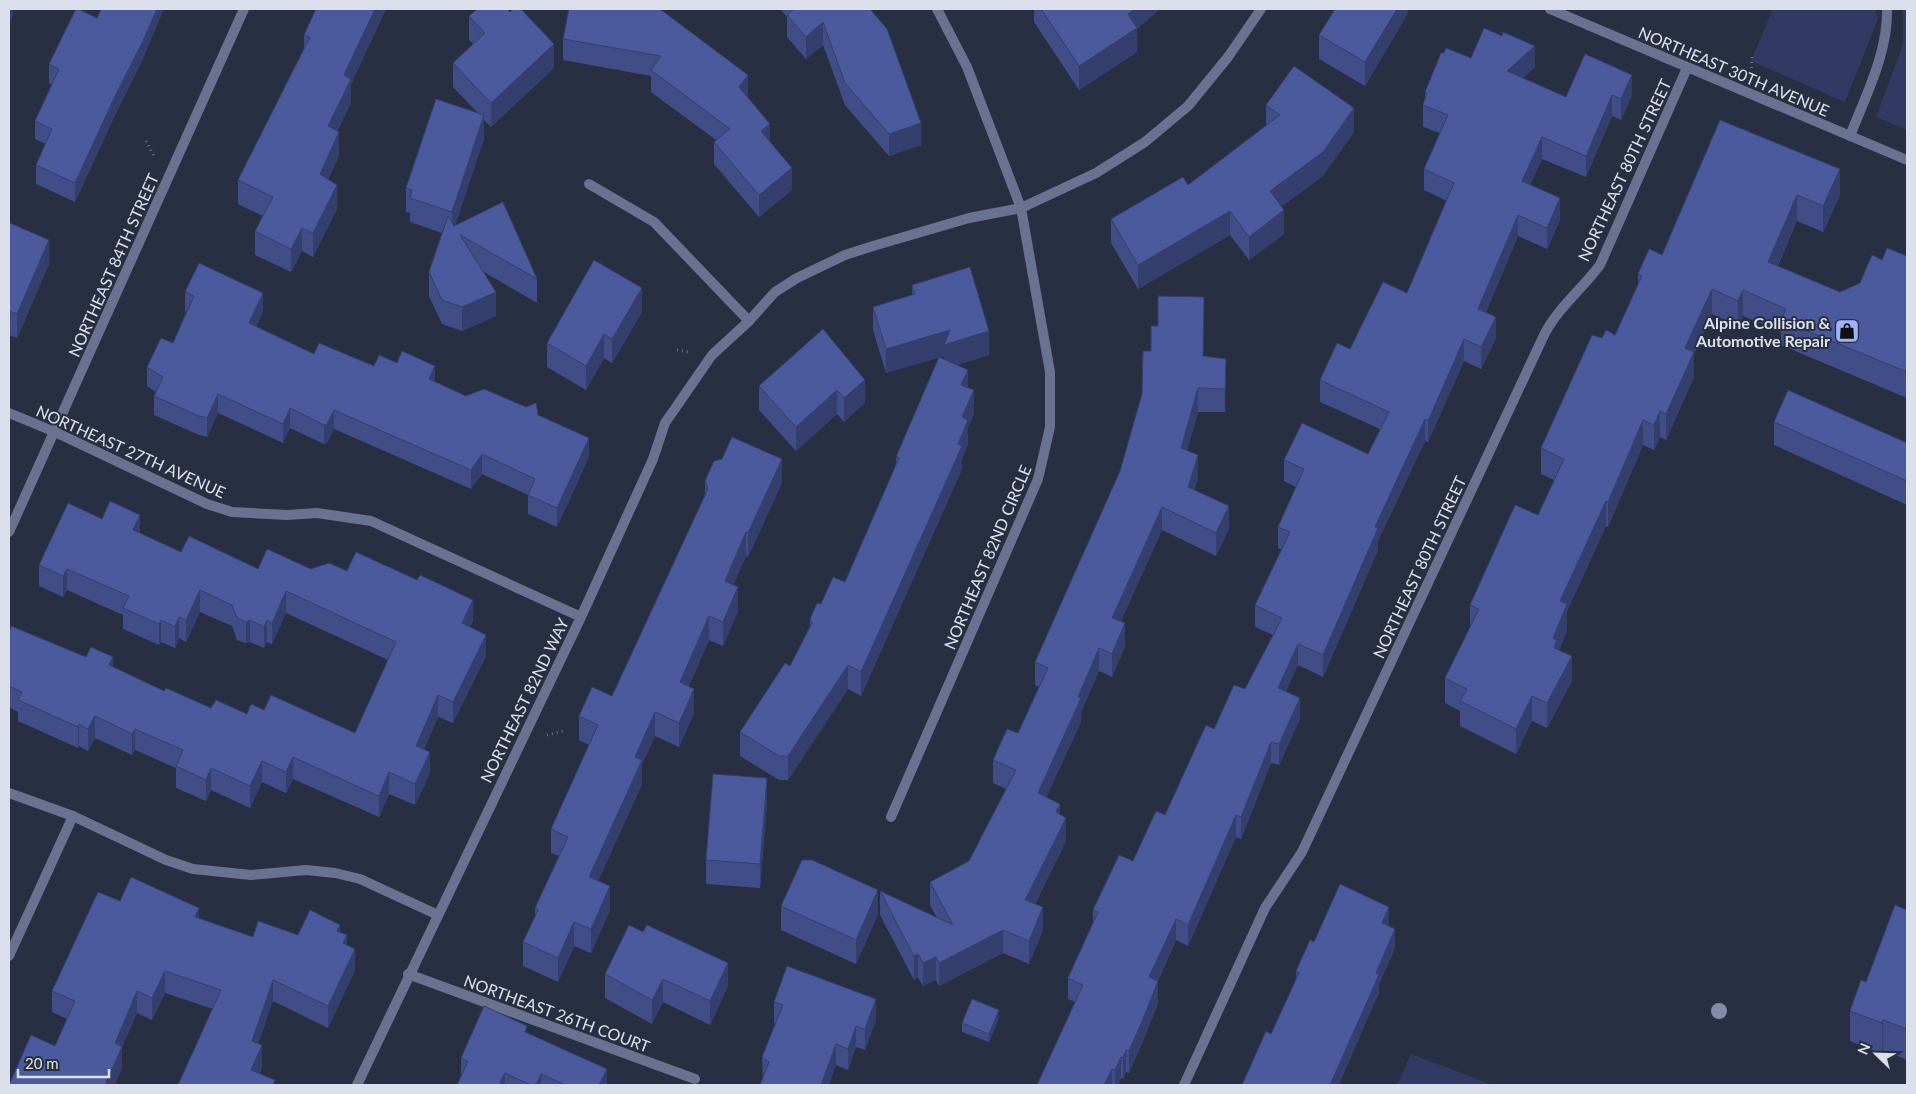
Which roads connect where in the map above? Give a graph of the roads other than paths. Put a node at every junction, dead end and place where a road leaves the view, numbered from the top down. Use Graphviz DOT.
graph roads {
  1 [pos="244,9"];
  2 [pos="937,9"];
  3 [pos="1261,9"];
  4 [pos="1550,9"];
  5 [pos="1888,9"];
  6 [pos="1687,68"];
  7 [pos="1850,136"];
  8 [pos="1907,160"];
  9 [pos="589,184"];
  10 [pos="1022,208"];
  11 [pos="749,321"];
  12 [pos="9,413"];
  13 [pos="55,432"];
  14 [pos="9,532"];
  15 [pos="581,617"];
  16 [pos="9,792"];
  17 [pos="73,816"];
  18 [pos="892,817"];
  19 [pos="438,916"];
  20 [pos="9,956"];
  21 [pos="408,974"];
  22 [pos="695,1079"];
  23 [pos="357,1085"];
  24 [pos="1184,1085"];
  1 -- 13 [label="street, NORTHEAST 84TH STREET"];
  2 -- 10 [label="street, NORTHEAST 82ND CIRCLE"];
  3 -- 10 [label="street, NORTHEAST 82ND WAY"];
  4 -- 6 [label="street, NORTHEAST 30TH AVENUE"];
  5 -- 7 [label="street"];
  6 -- 7 [label="street, NORTHEAST 30TH AVENUE"];
  6 -- 24 [label="street, NORTHEAST 80TH STREET"];
  7 -- 8 [label="street, NORTHEAST 30TH AVENUE"];
  9 -- 11 [label="street"];
  10 -- 11 [label="street, NORTHEAST 82ND WAY"];
  10 -- 18 [label="street, NORTHEAST 82ND CIRCLE"];
  11 -- 15 [label="street, NORTHEAST 82ND WAY"];
  12 -- 13 [label="street, NORTHEAST 27TH AVENUE"];
  13 -- 14 [label="street, NORTHEAST 84TH STREET"];
  13 -- 15 [label="street, NORTHEAST 27TH AVENUE"];
  15 -- 19 [label="street, NORTHEAST 82ND WAY"];
  16 -- 17 [label="street"];
  17 -- 19 [label="street"];
  17 -- 20 [label="street"];
  19 -- 21 [label="street, NORTHEAST 82ND WAY"];
  21 -- 22 [label="street, NORTHEAST 26TH COURT"];
  21 -- 23 [label="street, NORTHEAST 82ND WAY"];
}
